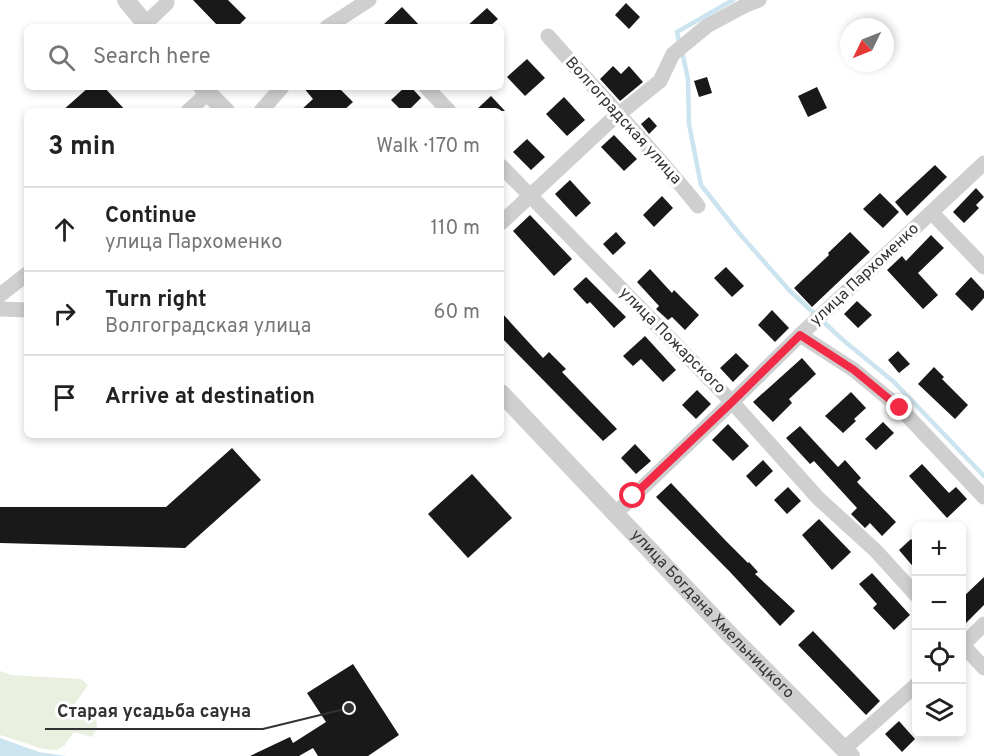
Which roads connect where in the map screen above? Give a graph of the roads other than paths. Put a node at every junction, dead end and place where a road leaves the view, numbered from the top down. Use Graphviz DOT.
graph roads {
  1 [pos="126,0"];
  2 [pos="167,0"];
  3 [pos="369,0"];
  4 [pos="759,0"];
  5 [pos="145,24"];
  6 [pos="149,24"];
  7 [pos="332,24"];
  8 [pos="548,36"];
  9 [pos="205,90"];
  10 [pos="279,90"];
  11 [pos="429,90"];
  12 [pos="190,108"];
  13 [pos="223,108"];
  14 [pos="264,108"];
  15 [pos="446,108"];
  16 [pos="618,116"];
  17 [pos="984,163"];
  18 [pos="504,169"];
  19 [pos="530,196"];
  20 [pos="698,206"];
  21 [pos="932,213"];
  22 [pos="504,220"];
  23 [pos="984,267"];
  24 [pos="24,276"];
  25 [pos="0,295"];
  26 [pos="0,309"];
  27 [pos="24,310"];
  28 [pos="800,335"];
  29 [pos="504,396"];
  30 [pos="732,402"];
  31 [pos="984,496"];
  32 [pos="616,513"];
  33 [pos="912,591"];
  34 [pos="984,624"];
  35 [pos="966,641"];
  36 [pos="966,649"];
  37 [pos="984,668"];
  38 [pos="912,689"];
  39 [pos="848,753"];
  1 -- 5 [label="street"];
  2 -- 6 [label="street"];
  3 -- 7 [label="street"];
  4 -- 16 [label="street"];
  8 -- 16 [label="street, Волгоградская улица"];
  9 -- 12 [label="street"];
  9 -- 13 [label="street"];
  10 -- 14 [label="street"];
  11 -- 15 [label="street"];
  16 -- 19 [label="street"];
  16 -- 20 [label="street, Волгоградская улица"];
  17 -- 21 [label="street, улица Пархоменко"];
  18 -- 19 [label="street, улица Пожарского"];
  19 -- 22 [label="street"];
  19 -- 30 [label="street, улица Пожарского"];
  21 -- 23 [label="street"];
  21 -- 28 [label="street, улица Пархоменко"];
  24 -- 25 [label="street"];
  26 -- 27 [label="street"];
  28 -- 30 [label="street, улица Пархоменко"];
  28 -- 31 [label="street"];
  29 -- 32 [label="street, улица Богдана Хмельницкого"];
  30 -- 32 [label="street, улица Пархоменко"];
  30 -- 33 [label="street, улица Пожарского"];
  32 -- 39 [label="street, улица Богдана Хмельницкого"];
  34 -- 35 [label="street"];
  36 -- 37 [label="street"];
  38 -- 39 [label="street"];
}
